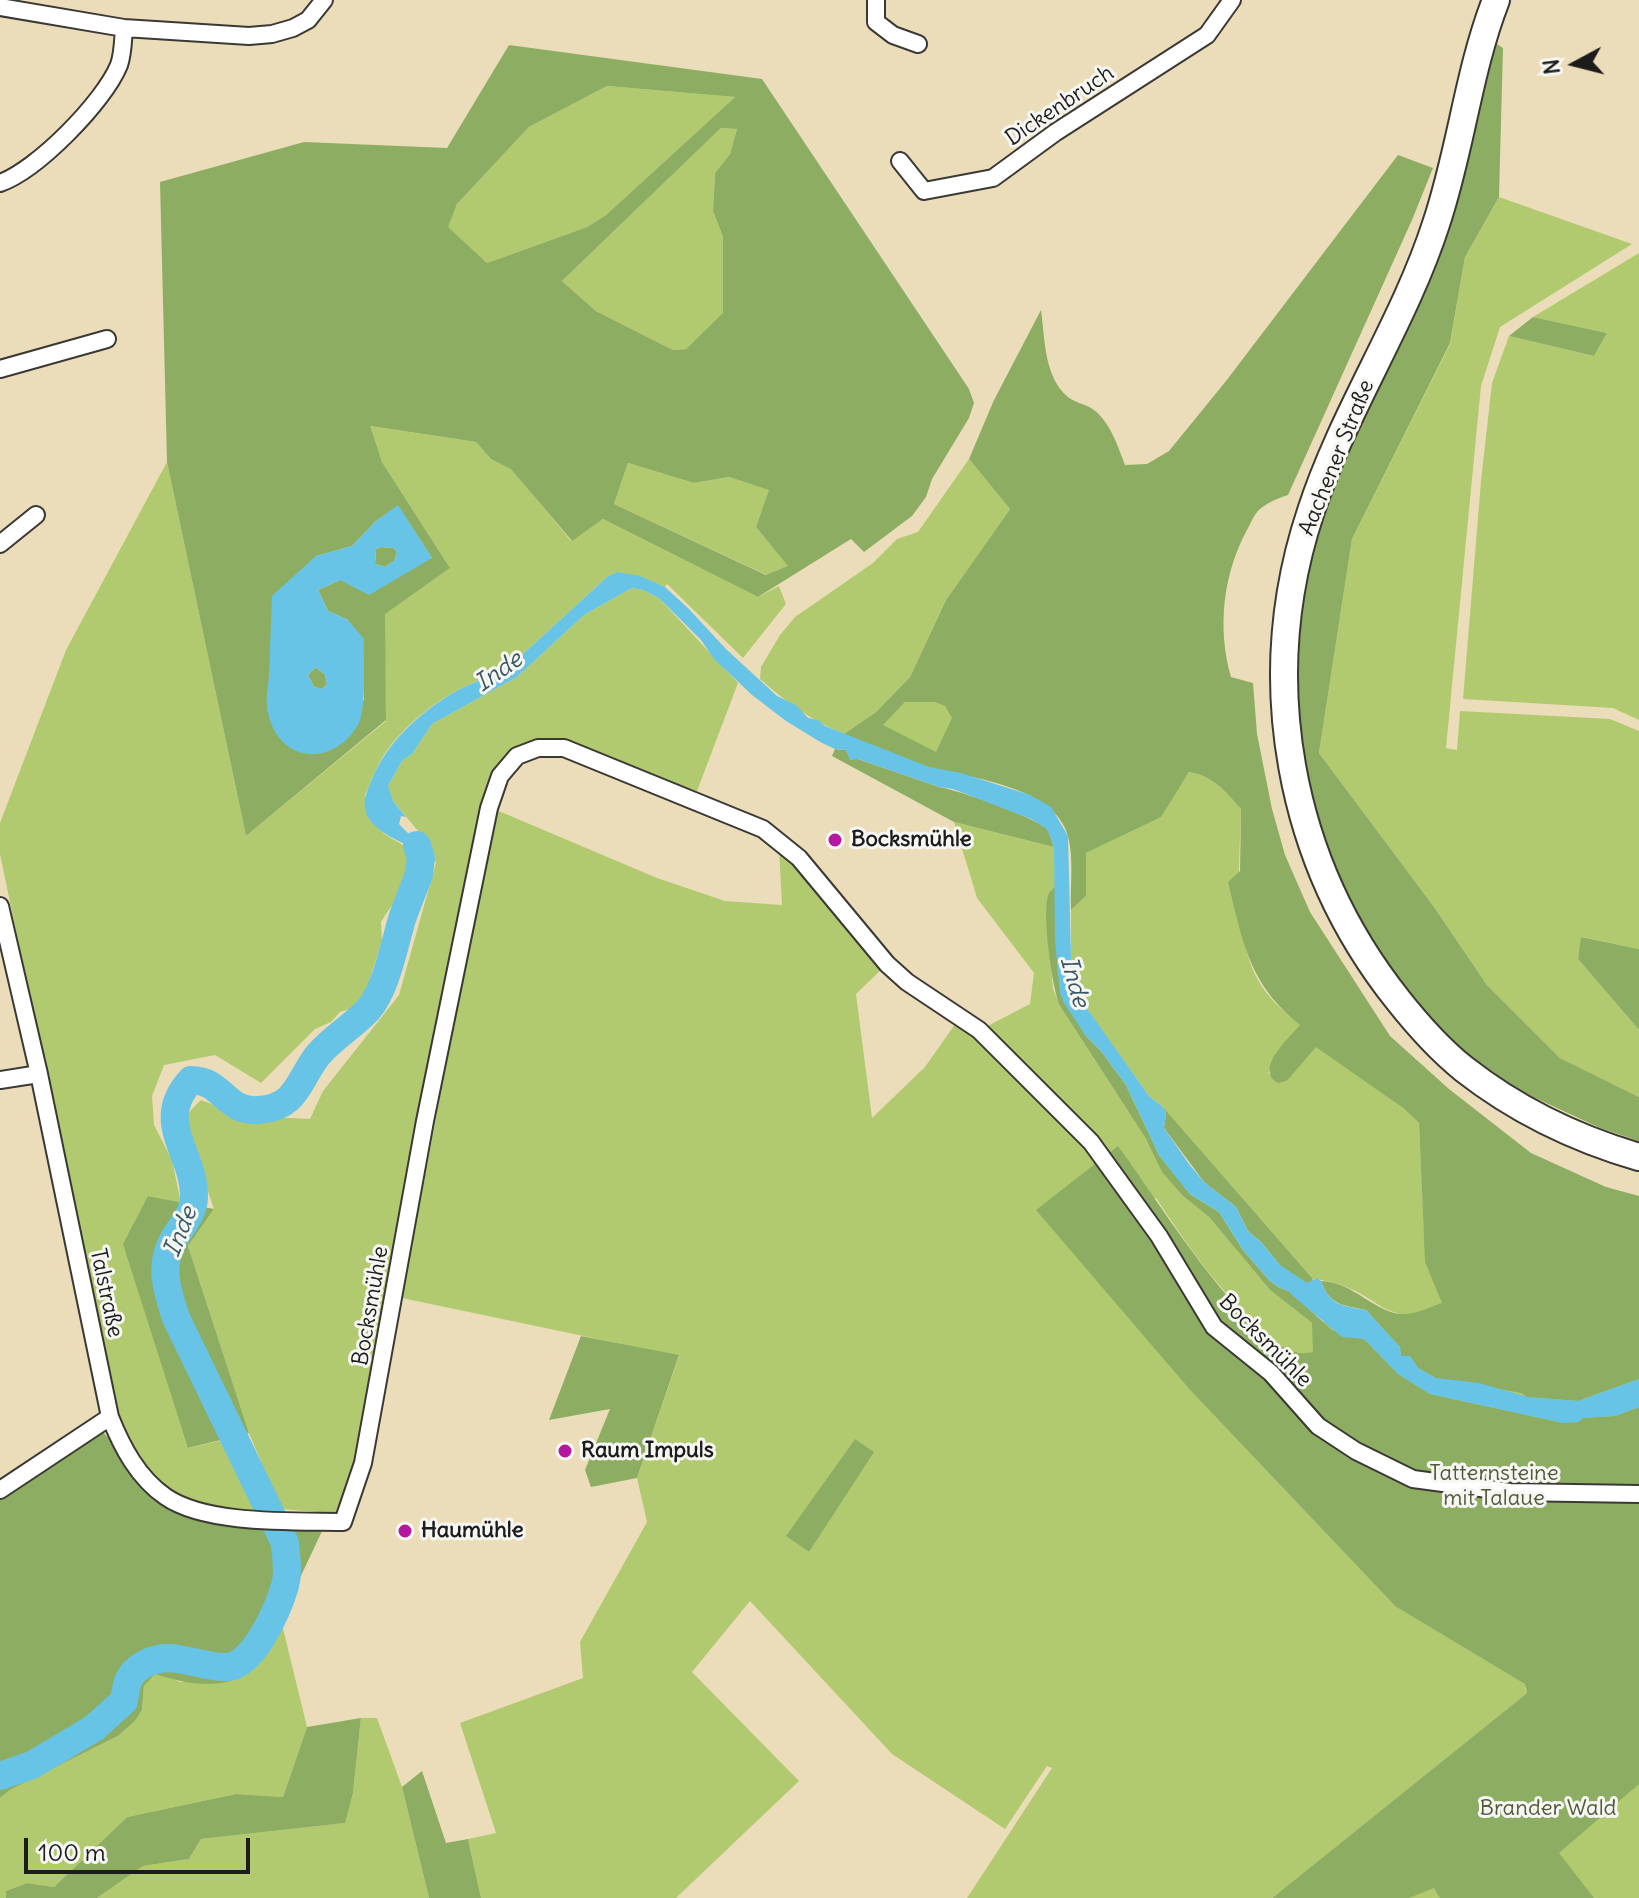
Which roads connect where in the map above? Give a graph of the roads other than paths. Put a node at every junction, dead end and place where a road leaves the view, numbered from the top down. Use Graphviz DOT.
graph roads {
  1 [pos="324,0"];
  2 [pos="876,0"];
  3 [pos="1232,0"];
  4 [pos="1496,0"];
  5 [pos="0,7"];
  6 [pos="124,28"];
  7 [pos="918,44"];
  8 [pos="900,161"];
  9 [pos="0,183"];
  10 [pos="107,339"];
  11 [pos="0,369"];
  12 [pos="36,515"];
  13 [pos="0,544"];
  14 [pos="0,906"];
  15 [pos="39,1074"];
  16 [pos="0,1080"];
  17 [pos="1639,1157"];
  18 [pos="110,1417"];
  19 [pos="0,1490"];
  20 [pos="1639,1494"];
  21 [pos="343,1522"];
  1 -- 6 [label="street"];
  2 -- 7 [label="street"];
  3 -- 8 [label="street, Dickenbruch"];
  4 -- 17 [label="main road, Aachener Straße"];
  5 -- 6 [label="street"];
  6 -- 9 [label="street"];
  10 -- 11 [label="street"];
  12 -- 13 [label="street"];
  14 -- 15 [label="street, Talstraße"];
  15 -- 16 [label="street"];
  15 -- 18 [label="street, Talstraße"];
  18 -- 19 [label="street"];
  18 -- 21 [label="street, Talstraße"];
  20 -- 21 [label="street, Bocksmühle"];
}
